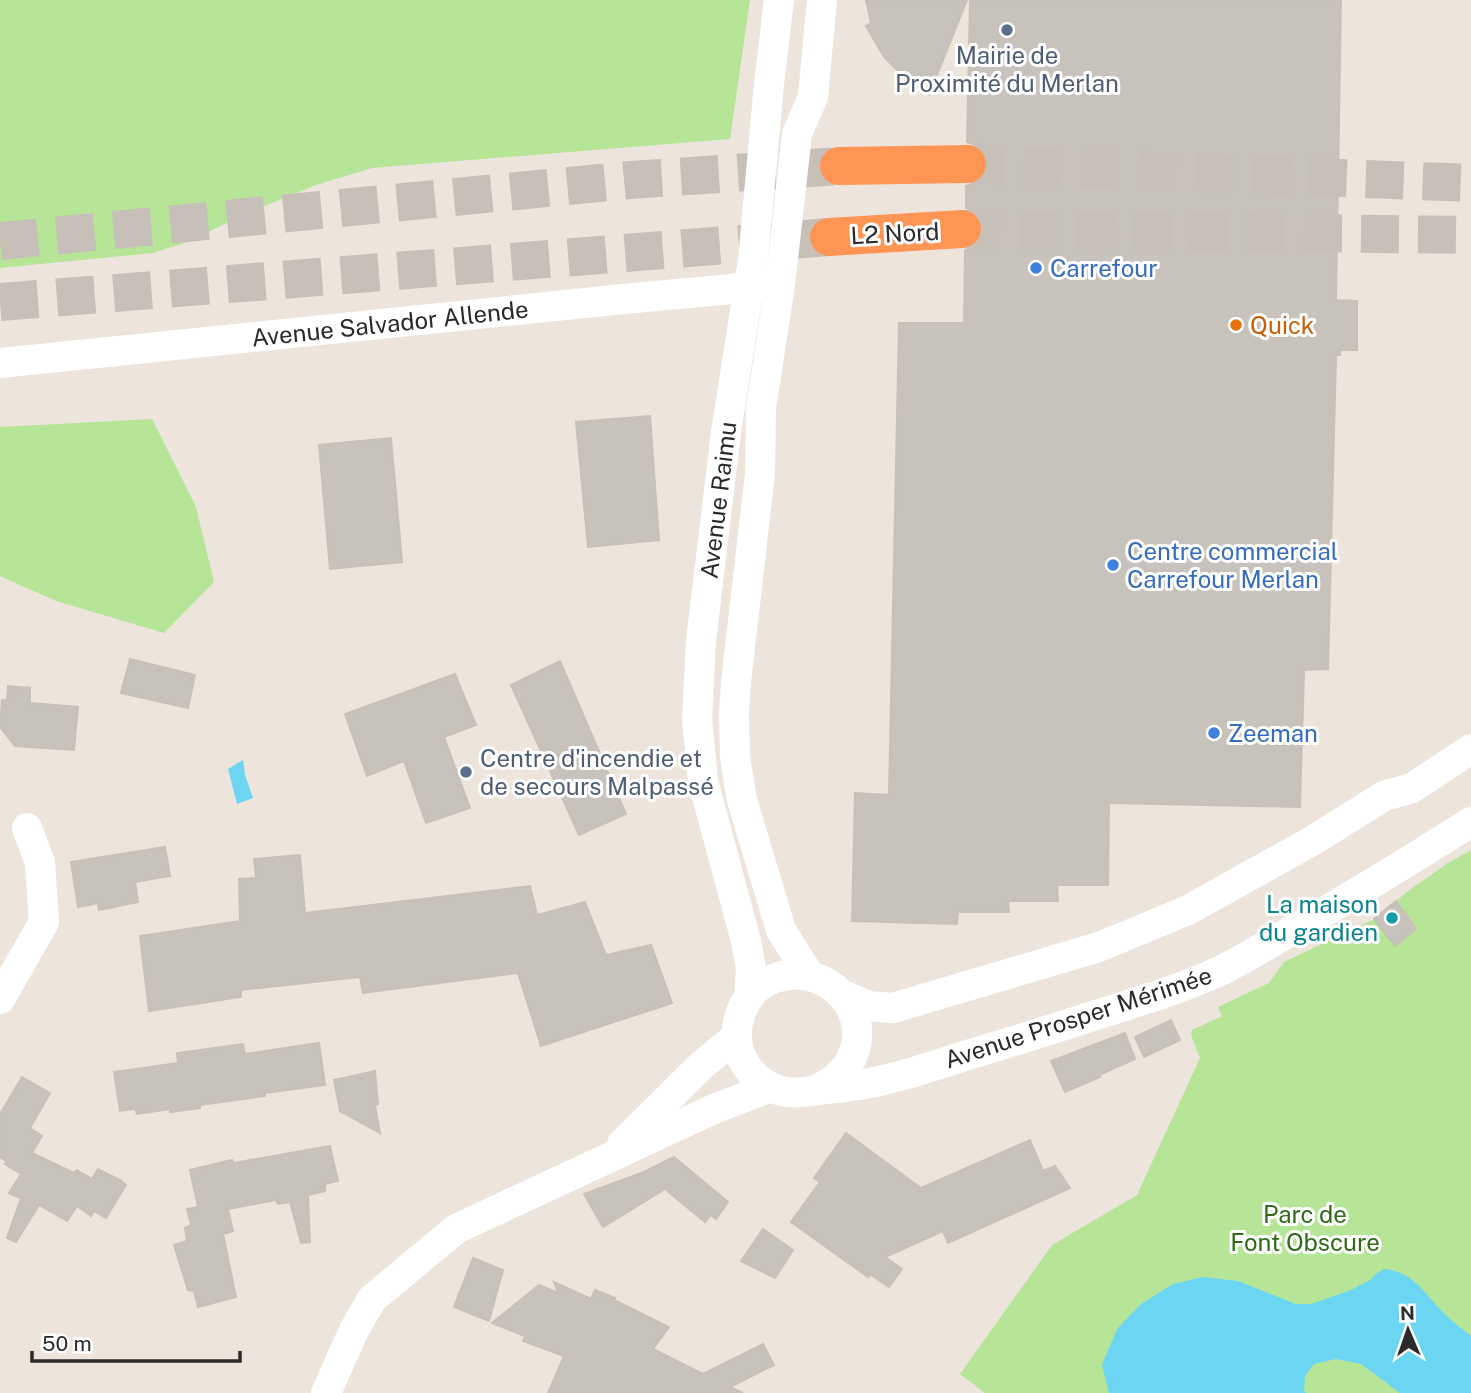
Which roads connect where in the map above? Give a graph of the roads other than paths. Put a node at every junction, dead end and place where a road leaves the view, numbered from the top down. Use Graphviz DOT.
graph roads {
  1 [pos="779,0"];
  2 [pos="822,0"];
  3 [pos="967,164"];
  4 [pos="839,166"];
  5 [pos="962,229"];
  6 [pos="829,237"];
  7 [pos="781,272"];
  8 [pos="751,274"];
  9 [pos="0,363"];
  10 [pos="1471,749"];
  11 [pos="1471,822"];
  12 [pos="27,828"];
  13 [pos="809,975"];
  14 [pos="841,994"];
  15 [pos="749,997"];
  16 [pos="0,999"];
  17 [pos="737,1036"];
  18 [pos="771,1087"];
  19 [pos="816,1090"];
  20 [pos="603,1161"];
  21 [pos="326,1393"];
  1 -- 8 [label="street, Avenue Raimu"];
  2 -- 7 [label="street, Avenue Raimu"];
  3 -- 4 [label="highway"];
  5 -- 6 [label="highway, L2 Nord"];
  7 -- 8 [label="street, Avenue Salvador Allende"];
  7 -- 13 [label="street, Avenue Raimu"];
  8 -- 9 [label="street, Avenue Salvador Allende"];
  8 -- 15 [label="street, Avenue Raimu"];
  10 -- 14 [label="street"];
  11 -- 19 [label="street, Avenue Prosper Mérimée"];
  12 -- 16 [label="street"];
  13 -- 14 [label="street"];
  13 -- 15 [label="street"];
  14 -- 19 [label="street"];
  15 -- 17 [label="street"];
  17 -- 18 [label="street"];
  17 -- 20 [label="street, Avenue Prosper Mérimée"];
  18 -- 19 [label="street, Avenue Prosper Mérimée"];
  18 -- 20 [label="street, Avenue Prosper Mérimée"];
  20 -- 21 [label="street, Avenue Prosper Mérimée"];
}
